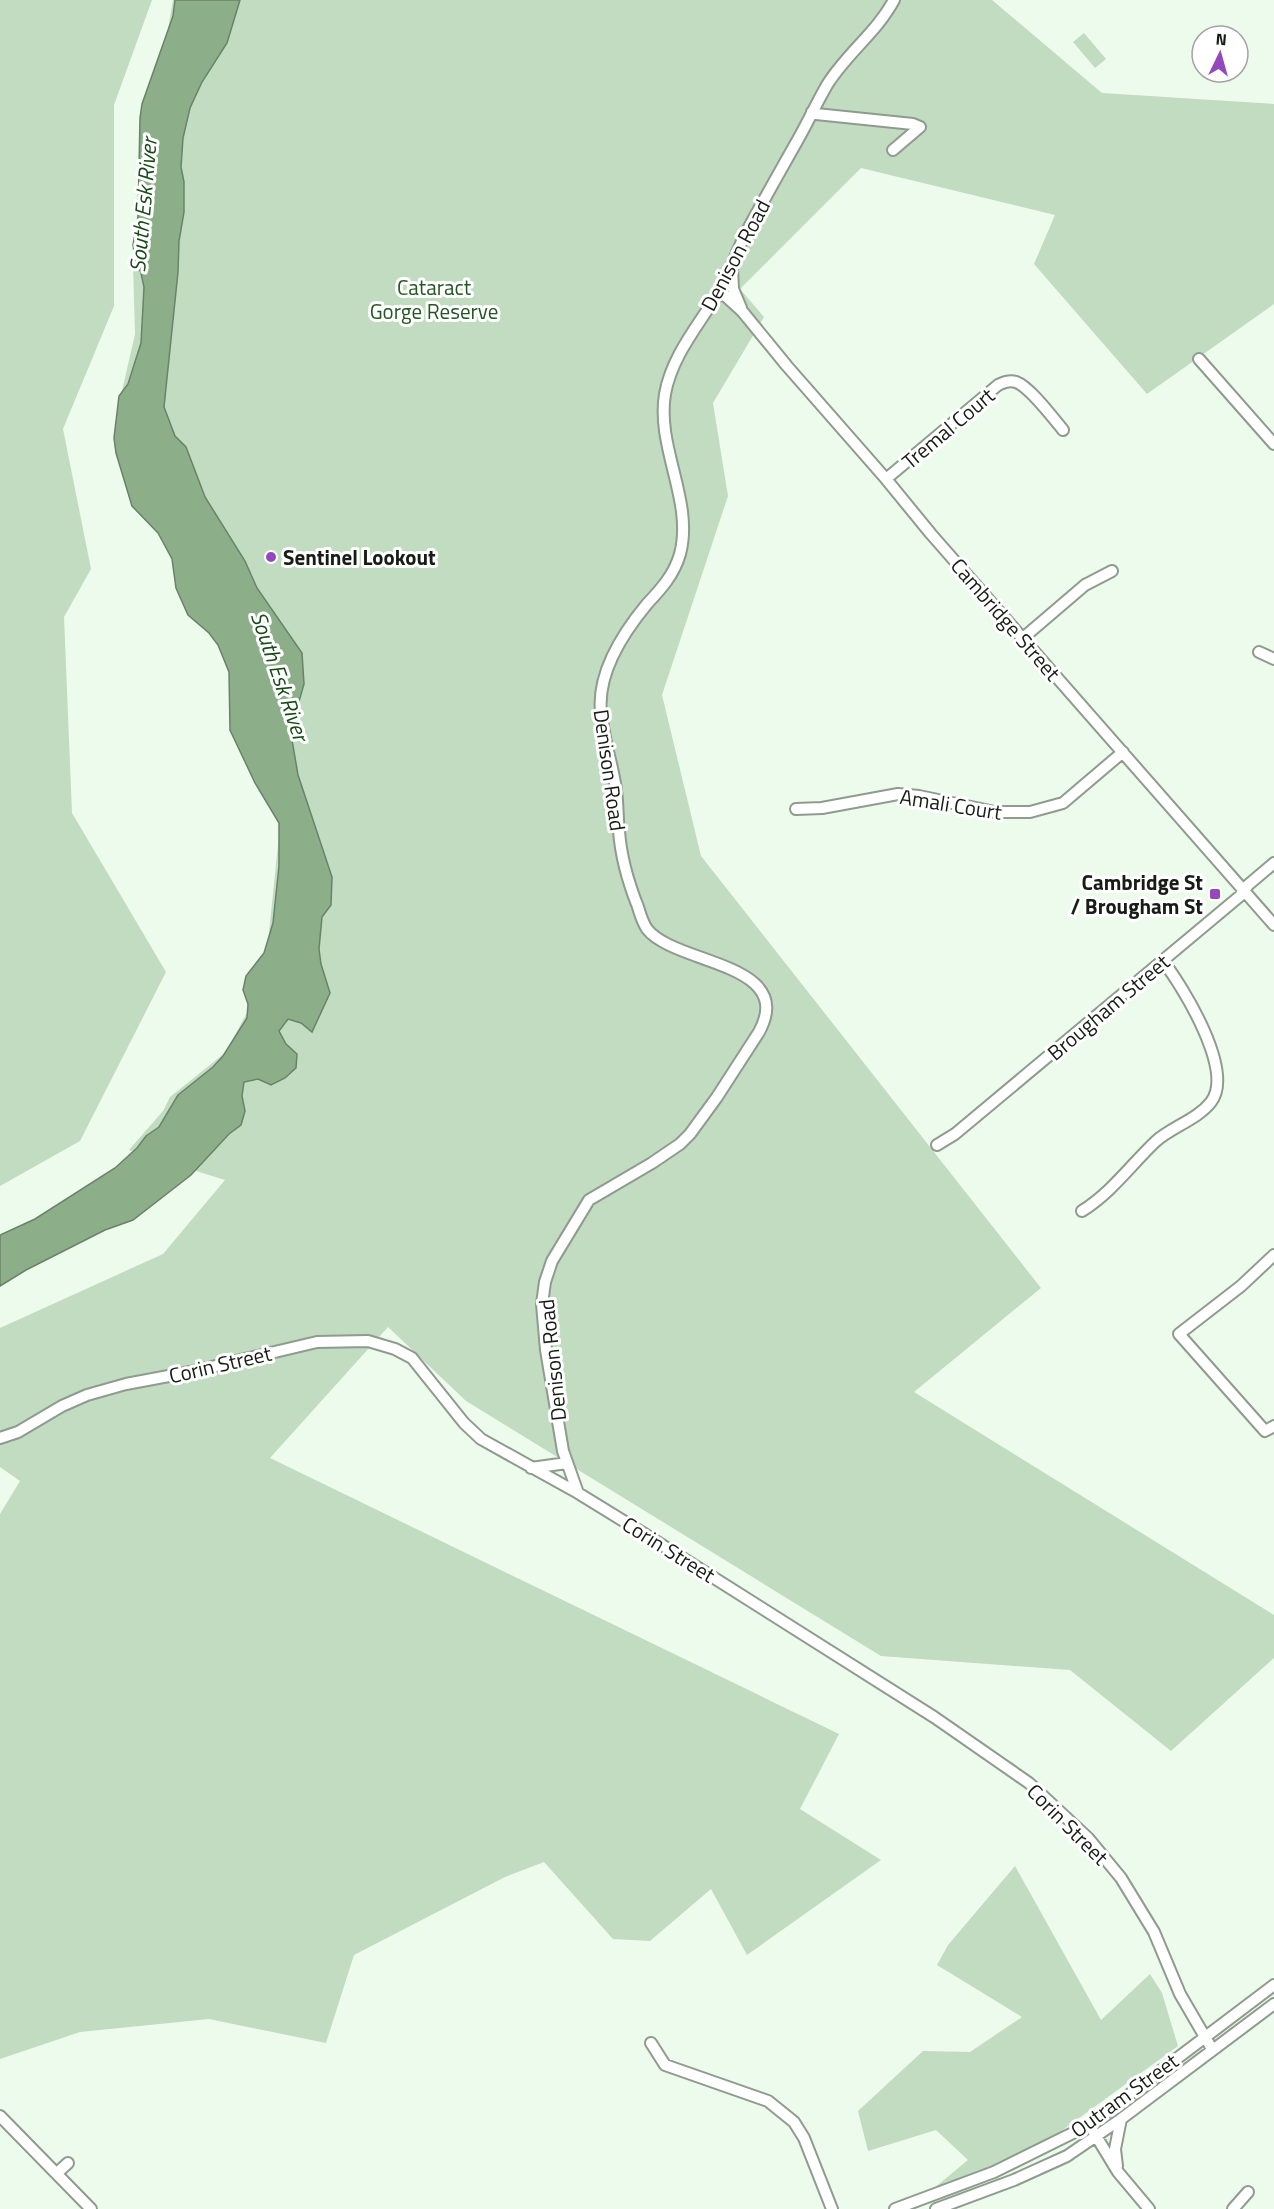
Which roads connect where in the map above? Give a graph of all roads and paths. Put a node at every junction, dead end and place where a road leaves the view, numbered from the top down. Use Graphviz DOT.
graph roads {
  1 [pos="894,0"];
  2 [pos="812,112"];
  3 [pos="893,150"];
  4 [pos="733,262"];
  5 [pos="720,291"];
  6 [pos="742,310"];
  7 [pos="1199,359"];
  8 [pos="1063,430"];
  9 [pos="1274,444"];
  10 [pos="886,479"];
  11 [pos="1112,571"];
  12 [pos="1023,638"];
  13 [pos="1259,652"];
  14 [pos="1274,659"];
  15 [pos="1123,752"];
  16 [pos="796,809"];
  17 [pos="1274,863"];
  18 [pos="1244,890"];
  19 [pos="1274,925"];
  20 [pos="1163,961"];
  21 [pos="937,1145"];
  22 [pos="1082,1211"];
  23 [pos="1274,1255"];
  24 [pos="1270,1428"];
  25 [pos="0,1438"];
  26 [pos="567,1463"];
  27 [pos="531,1468"];
  28 [pos="578,1493"];
  29 [pos="1274,1985"];
  30 [pos="1274,2004"];
  31 [pos="1205,2036"];
  32 [pos="651,2043"];
  33 [pos="1212,2049"];
  34 [pos="0,2116"];
  35 [pos="1121,2119"];
  36 [pos="1089,2125"];
  37 [pos="1096,2136"];
  38 [pos="68,2163"];
  39 [pos="1118,2172"];
  40 [pos="57,2173"];
  41 [pos="1248,2192"];
  42 [pos="86,2207"];
  43 [pos="832,2209"];
  44 [pos="894,2209"];
  45 [pos="936,2209"];
  46 [pos="1149,2209"];
  47 [pos="1233,2209"];
  1 -- 2 [label="street, Denison Road"];
  2 -- 3 [label="street"];
  2 -- 4 [label="street, Denison Road"];
  4 -- 5 [label="street, Denison Road"];
  4 -- 6 [label="street, Cambridge Street"];
  5 -- 6 [label="street, Cambridge Street"];
  5 -- 26 [label="street, Denison Road"];
  6 -- 10 [label="street, Cambridge Street"];
  7 -- 9 [label="street"];
  8 -- 10 [label="street, Tremal Court"];
  10 -- 12 [label="street, Cambridge Street"];
  11 -- 12 [label="street"];
  12 -- 15 [label="street, Cambridge Street"];
  13 -- 14 [label="street"];
  15 -- 16 [label="street, Amali Court"];
  15 -- 18 [label="street, Cambridge Street"];
  17 -- 18 [label="street, Brougham Street"];
  18 -- 19 [label="street, Cambridge Street"];
  18 -- 20 [label="street, Brougham Street"];
  20 -- 21 [label="street, Brougham Street"];
  20 -- 22 [label="street"];
  23 -- 24 [label="street"];
  25 -- 27 [label="street, Corin Street"];
  26 -- 27 [label="street"];
  26 -- 28 [label="street, Denison Road"];
  27 -- 28 [label="street, Corin Street"];
  28 -- 31 [label="street, Corin Street"];
  29 -- 31 [label="street, Outram Street"];
  30 -- 33 [label="street, Outram Street"];
  31 -- 33 [label="street, Corin Street"];
  31 -- 36 [label="street, Outram Street"];
  32 -- 43 [label="street"];
  33 -- 35 [label="street, Outram Street"];
  34 -- 40 [label="street"];
  35 -- 37 [label="street, Outram Street"];
  35 -- 39 [label="street"];
  36 -- 37 [label="street"];
  36 -- 44 [label="street, Outram Street"];
  37 -- 39 [label="street"];
  37 -- 45 [label="street, Outram Street"];
  38 -- 40 [label="street"];
  39 -- 46 [label="street"];
  40 -- 42 [label="street"];
  41 -- 47 [label="street"];
}
